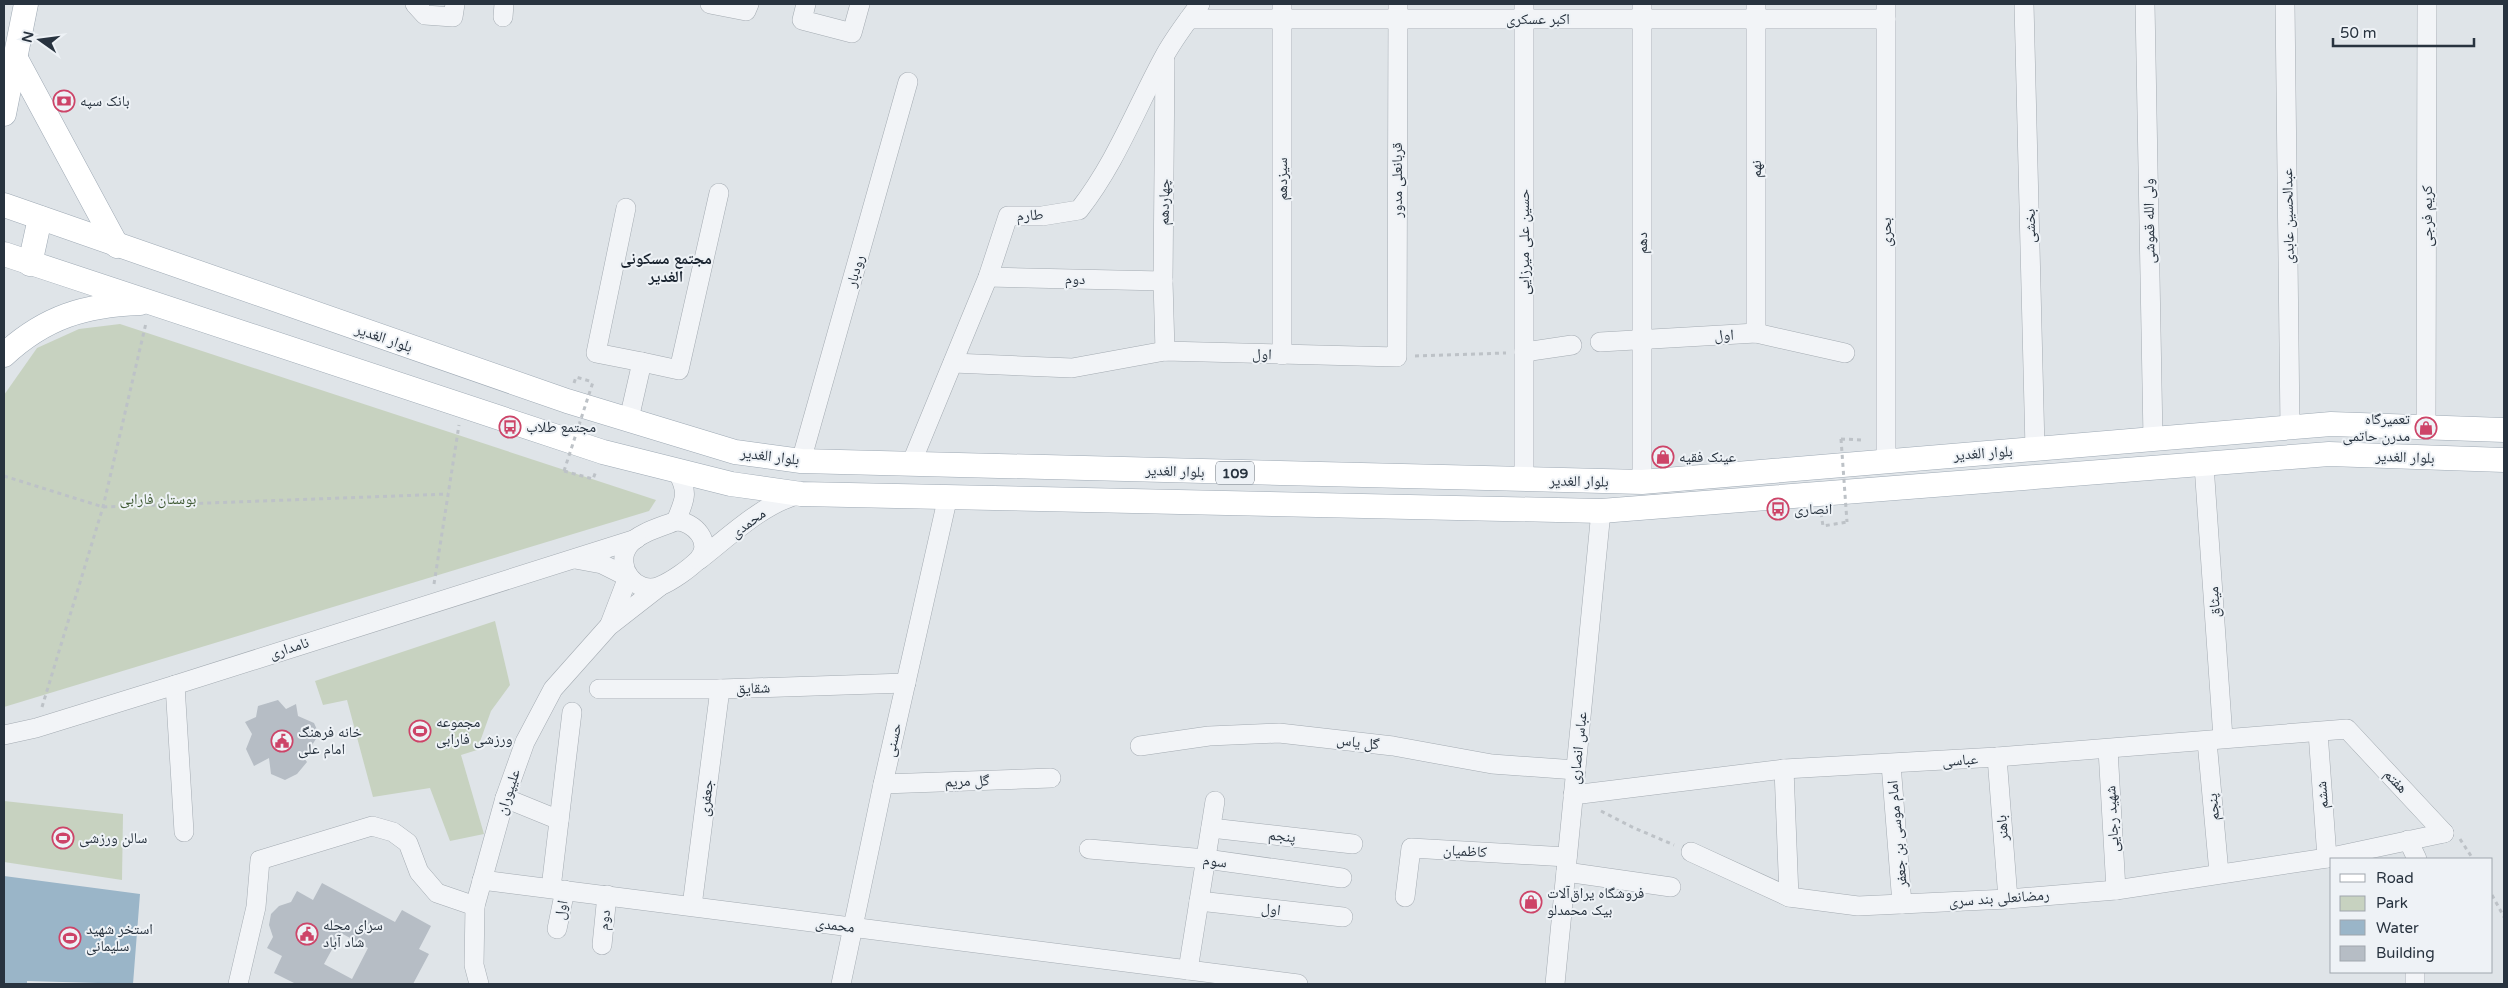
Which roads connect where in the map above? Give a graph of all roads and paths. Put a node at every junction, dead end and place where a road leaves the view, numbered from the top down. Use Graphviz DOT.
graph roads {
  1 [pos="26,4"];
  2 [pos="415,4"];
  3 [pos="455,4"];
  4 [pos="710,4"];
  5 [pos="749,4"];
  6 [pos="806,4"];
  7 [pos="860,4"];
  8 [pos="1200,4"];
  9 [pos="2024,4"];
  10 [pos="2145,4"];
  11 [pos="2285,4"];
  12 [pos="2427,4"];
  13 [pos="1524,11"];
  14 [pos="1642,11"];
  15 [pos="1756,11"];
  16 [pos="1886,11"];
  17 [pos="1282,12"];
  18 [pos="1398,12"];
  19 [pos="1189,19"];
  20 [pos="1166,53"];
  21 [pos="9,64"];
  22 [pos="908,82"];
  23 [pos="4,114"];
  24 [pos="719,193"];
  25 [pos="4,205"];
  26 [pos="626,208"];
  27 [pos="40,218"];
  28 [pos="116,246"];
  29 [pos="4,254"];
  30 [pos="30,264"];
  31 [pos="988,276"];
  32 [pos="1163,281"];
  33 [pos="151,302"];
  34 [pos="1756,333"];
  35 [pos="1642,340"];
  36 [pos="1600,342"];
  37 [pos="1572,345"];
  38 [pos="1165,351"];
  39 [pos="1524,352"];
  40 [pos="1845,353"];
  41 [pos="1282,355"];
  42 [pos="4,356"];
  43 [pos="1397,357"];
  44 [pos="642,362"];
  45 [pos="952,364"];
  46 [pos="576,376"];
  47 [pos="462,406"];
  48 [pos="628,420"];
  49 [pos="2290,428"];
  50 [pos="2426,428"];
  51 [pos="2504,430"];
  52 [pos="2152,439"];
  53 [pos="1865,441"];
  54 [pos="2035,449"];
  55 [pos="1886,460"];
  56 [pos="2504,460"];
  57 [pos="801,461"];
  58 [pos="911,464"];
  59 [pos="2204,465"];
  60 [pos="677,471"];
  61 [pos="4,476"];
  62 [pos="593,479"];
  63 [pos="1524,480"];
  64 [pos="1642,482"];
  65 [pos="448,494"];
  66 [pos="800,494"];
  67 [pos="948,496"];
  68 [pos="103,506"];
  69 [pos="1601,511"];
  70 [pos="676,521"];
  71 [pos="1823,526"];
  72 [pos="636,538"];
  73 [pos="573,558"];
  74 [pos="699,560"];
  75 [pos="628,577"];
  76 [pos="659,587"];
  77 [pos="432,602"];
  78 [pos="609,626"];
  79 [pos="906,683"];
  80 [pos="175,685"];
  81 [pos="599,689"];
  82 [pos="720,689"];
  83 [pos="572,712"];
  84 [pos="36,728"];
  85 [pos="2347,729"];
  86 [pos="2318,732"];
  87 [pos="4,735"];
  88 [pos="2215,740"];
  89 [pos="1140,746"];
  90 [pos="2108,749"];
  91 [pos="1997,757"];
  92 [pos="1891,764"];
  93 [pos="1784,769"];
  94 [pos="1576,770"];
  95 [pos="1051,778"];
  96 [pos="882,784"];
  97 [pos="1573,796"];
  98 [pos="505,798"];
  99 [pos="1215,801"];
  100 [pos="559,820"];
  101 [pos="1211,828"];
  102 [pos="184,832"];
  103 [pos="2444,833"];
  104 [pos="2408,840"];
  105 [pos="1353,844"];
  106 [pos="1089,849"];
  107 [pos="1691,852"];
  108 [pos="2327,858"];
  109 [pos="2417,858"];
  110 [pos="1206,859"];
  111 [pos="1567,864"];
  112 [pos="2219,873"];
  113 [pos="1342,878"];
  114 [pos="482,880"];
  115 [pos="1671,887"];
  116 [pos="558,889"];
  117 [pos="2116,890"];
  118 [pos="607,896"];
  119 [pos="1405,897"];
  120 [pos="1788,897"];
  121 [pos="2493,897"];
  122 [pos="2008,898"];
  123 [pos="1199,901"];
  124 [pos="1902,904"];
  125 [pos="475,906"];
  126 [pos="692,906"];
  127 [pos="2504,917"];
  128 [pos="1343,918"];
  129 [pos="853,927"];
  130 [pos="558,929"];
  131 [pos="602,945"];
  132 [pos="1188,970"];
  133 [pos="238,984"];
  134 [pos="479,984"];
  135 [pos="841,984"];
  136 [pos="1298,984"];
  137 [pos="1555,984"];
  1 -- 21 [label="main road"];
  2 -- 3 [label="street"];
  4 -- 5 [label="street"];
  6 -- 7 [label="street"];
  8 -- 19 [label="street, طارم"];
  9 -- 54 [label="street, بخشی"];
  10 -- 52 [label="street, ولی الله قموشی"];
  11 -- 49 [label="street, عبدالحسین عابدی"];
  12 -- 50 [label="street, کریم فرجی"];
  13 -- 14 [label="street, اکبر عسکری"];
  13 -- 18 [label="street, اکبر عسکری"];
  13 -- 39 [label="street, حسین علی میرزایی"];
  14 -- 15 [label="street, اکبر عسکری"];
  14 -- 35 [label="street, دهم"];
  15 -- 16 [label="street, اکبر عسکری"];
  15 -- 34 [label="street, نهم"];
  16 -- 55 [label="street, بحری"];
  17 -- 18 [label="street, اکبر عسکری"];
  17 -- 19 [label="street, اکبر عسکری"];
  17 -- 41 [label="street, سیزدهم"];
  18 -- 43 [label="street, قربانعلی مدور"];
  19 -- 20 [label="street, طارم"];
  20 -- 31 [label="street, طارم"];
  20 -- 32 [label="street, چهاردهم"];
  21 -- 23 [label="main road"];
  21 -- 28 [label="main road"];
  22 -- 57 [label="street, رودبار"];
  24 -- 44 [label="street"];
  25 -- 27 [label="main road, بلوار الغدیر / 109"];
  26 -- 44 [label="street"];
  27 -- 28 [label="main road, بلوار الغدیر / 109"];
  27 -- 30 [label="main road"];
  28 -- 48 [label="main road, بلوار الغدیر / 109"];
  29 -- 30 [label="main road, بلوار الغدیر / 109"];
  30 -- 33 [label="main road, بلوار الغدیر / 109"];
  31 -- 32 [label="street, دوم"];
  31 -- 45 [label="street, طارم"];
  32 -- 38 [label="street, چهاردهم"];
  33 -- 42 [label="main road"];
  33 -- 47 [label="main road, بلوار الغدیر / 109"];
  33 -- 68 [label="path"];
  34 -- 35 [label="street, اول"];
  34 -- 40 [label="street, اول"];
  35 -- 36 [label="street, اول"];
  35 -- 64 [label="street, دهم"];
  37 -- 39 [label="street"];
  38 -- 41 [label="street, اول"];
  38 -- 45 [label="street, اول"];
  39 -- 43 [label="path"];
  39 -- 63 [label="street, حسین علی میرزایی"];
  41 -- 43 [label="street, اول"];
  44 -- 48 [label="street"];
  45 -- 58 [label="street, طارم"];
  46 -- 62 [label="path, bridge"];
  47 -- 60 [label="main road, بلوار الغدیر / 109"];
  47 -- 65 [label="path"];
  48 -- 57 [label="main road, بلوار الغدیر / 109"];
  49 -- 50 [label="main road, بلوار الغدیر / 109"];
  49 -- 52 [label="main road, بلوار الغدیر / 109"];
  50 -- 51 [label="main road, بلوار الغدیر / 109"];
  52 -- 54 [label="main road, بلوار الغدیر / 109"];
  53 -- 71 [label="path, bridge"];
  54 -- 55 [label="main road, بلوار الغدیر / 109"];
  55 -- 64 [label="main road, بلوار الغدیر / 109"];
  56 -- 59 [label="main road, بلوار الغدیر / 109"];
  57 -- 58 [label="main road, بلوار الغدیر / 109"];
  58 -- 63 [label="main road, بلوار الغدیر / 109"];
  59 -- 69 [label="main road, بلوار الغدیر / 109"];
  59 -- 88 [label="street, میثاق"];
  60 -- 66 [label="main road, بلوار الغدیر / 109"];
  60 -- 70 [label="street"];
  61 -- 68 [label="path"];
  63 -- 64 [label="main road, بلوار الغدیر / 109"];
  65 -- 68 [label="path"];
  65 -- 77 [label="path"];
  66 -- 67 [label="main road, بلوار الغدیر / 109"];
  66 -- 74 [label="street, محمدی"];
  67 -- 69 [label="main road, بلوار الغدیر / 109"];
  67 -- 79 [label="street, حسنی"];
  68 -- 84 [label="path"];
  69 -- 94 [label="street, عباس انصاری"];
  70 -- 72 [label="street"];
  70 -- 74 [label="street"];
  72 -- 73 [label="street, نامداری"];
  72 -- 75 [label="street"];
  73 -- 75 [label="street"];
  73 -- 77 [label="street, نامداری"];
  74 -- 76 [label="street"];
  75 -- 76 [label="street"];
  75 -- 78 [label="street"];
  76 -- 78 [label="street"];
  77 -- 80 [label="street, نامداری"];
  78 -- 98 [label="street, علیپوران"];
  79 -- 82 [label="street, شقایق"];
  79 -- 96 [label="street, حسنی"];
  80 -- 84 [label="street, نامداری"];
  80 -- 102 [label="street"];
  81 -- 82 [label="street, شقایق"];
  82 -- 126 [label="street, جعفری"];
  83 -- 100 [label="street, اول"];
  84 -- 87 [label="street, نامداری"];
  85 -- 86 [label="street, عباسی"];
  85 -- 103 [label="street, هفتم"];
  86 -- 88 [label="street, عباسی"];
  86 -- 108 [label="street, ششم"];
  88 -- 90 [label="street, عباسی"];
  88 -- 112 [label="street, پنجم"];
  89 -- 94 [label="street, گل یاس"];
  90 -- 91 [label="street, عباسی"];
  90 -- 117 [label="street, شهید رجایی"];
  91 -- 92 [label="street, عباسی"];
  91 -- 122 [label="street, باهنر"];
  92 -- 93 [label="street, عباسی"];
  92 -- 124 [label="street, امام موسی بن جعفر"];
  93 -- 97 [label="street, عباسی"];
  93 -- 120 [label="street"];
  94 -- 97 [label="street, عباس انصاری"];
  95 -- 96 [label="street, گل مریم"];
  96 -- 129 [label="street, حسنی"];
  97 -- 107 [label="path"];
  97 -- 111 [label="street, عباس انصاری"];
  98 -- 100 [label="street"];
  98 -- 114 [label="street, علیپوران"];
  99 -- 101 [label="street"];
  100 -- 116 [label="street, اول"];
  101 -- 105 [label="street, پنجم"];
  101 -- 110 [label="street"];
  103 -- 104 [label="street, رمضانعلی بند سری"];
  104 -- 108 [label="street, رمضانعلی بند سری"];
  104 -- 109 [label="street"];
  106 -- 110 [label="street, سوم"];
  107 -- 120 [label="street, رمضانعلی بند سری"];
  108 -- 112 [label="street, رمضانعلی بند سری"];
  110 -- 113 [label="street, سوم"];
  110 -- 123 [label="street"];
  111 -- 115 [label="street"];
  111 -- 119 [label="street, کاظمیان"];
  111 -- 137 [label="street, عباس انصاری"];
  112 -- 117 [label="street, رمضانعلی بند سری"];
  114 -- 116 [label="street, محمدی"];
  114 -- 125 [label="street, علیپوران"];
  116 -- 118 [label="street, محمدی"];
  116 -- 130 [label="street, اول"];
  117 -- 122 [label="street, رمضانعلی بند سری"];
  118 -- 126 [label="street, محمدی"];
  118 -- 131 [label="street, دوم"];
  120 -- 124 [label="street, رمضانعلی بند سری"];
  121 -- 127 [label="path"];
  122 -- 124 [label="street, رمضانعلی بند سری"];
  123 -- 128 [label="street, اول"];
  123 -- 132 [label="street"];
  125 -- 133 [label="street"];
  125 -- 134 [label="street, علیپوران"];
  126 -- 129 [label="street, محمدی"];
  129 -- 132 [label="street, محمدی"];
  129 -- 135 [label="street, حسنی"];
  132 -- 136 [label="street, محمدی"];
}
